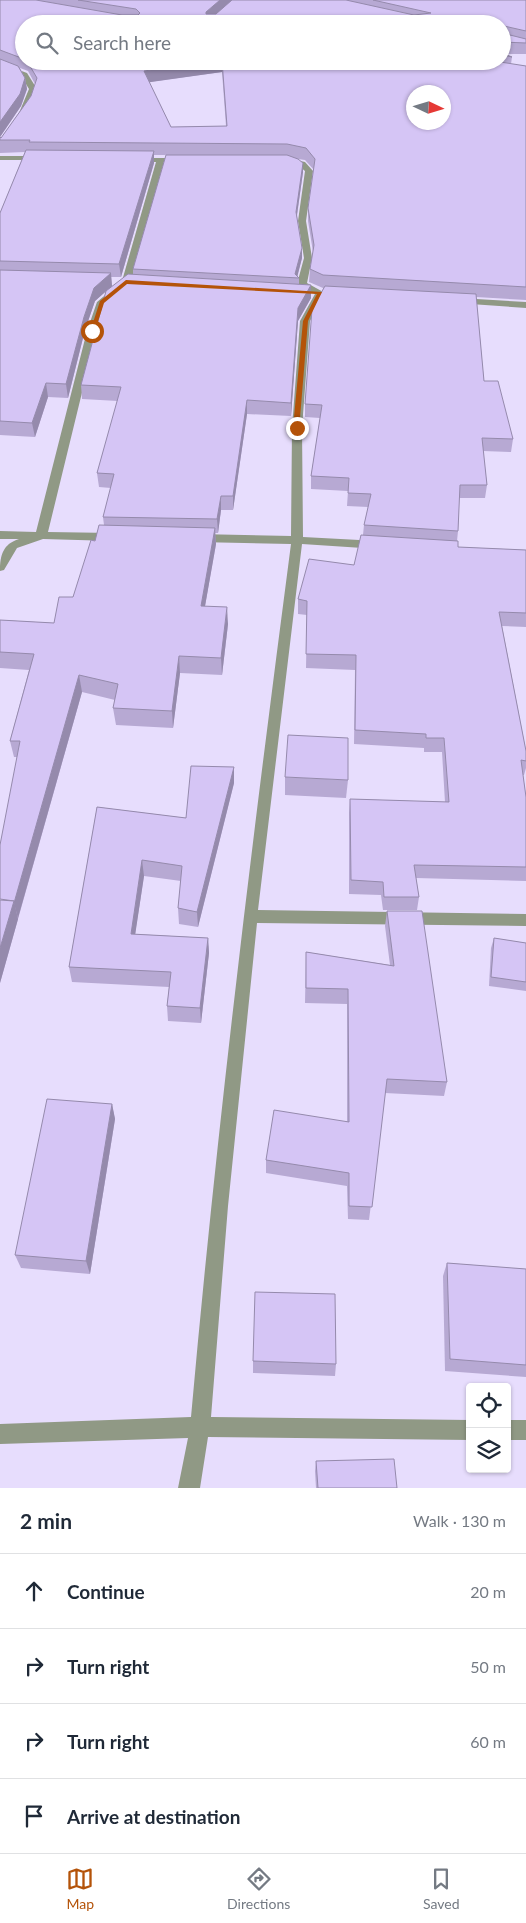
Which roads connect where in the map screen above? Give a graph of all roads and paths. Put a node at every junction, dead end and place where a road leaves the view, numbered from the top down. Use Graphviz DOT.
graph roads {
  1 [pos="0,65"];
  2 [pos="16,122"];
  3 [pos="0,158"];
  4 [pos="47,158"];
  5 [pos="123,160"];
  6 [pos="161,160"];
  7 [pos="190,160"];
  8 [pos="277,160"];
  9 [pos="107,282"];
  10 [pos="131,282"];
  11 [pos="291,291"];
  12 [pos="325,293"];
  13 [pos="448,300"];
  14 [pos="526,305"];
  15 [pos="0,536"];
  16 [pos="41,536"];
  17 [pos="130,538"];
  18 [pos="189,538"];
  19 [pos="297,540"];
  20 [pos="387,545"];
  21 [pos="0,567"];
  22 [pos="250,916"];
  23 [pos="526,920"];
  24 [pos="200,1427"];
  25 [pos="466,1430"];
  26 [pos="511,1430"];
  27 [pos="526,1430"];
  28 [pos="0,1434"];
  29 [pos="189,1488"];
  1 -- 2 [label="street"];
  3 -- 4 [label="street"];
  5 -- 6 [label="street"];
  6 -- 7 [label="street"];
  6 -- 10 [label="street"];
  8 -- 12 [label="street"];
  9 -- 10 [label="street"];
  10 -- 16 [label="street"];
  11 -- 12 [label="street"];
  12 -- 19 [label="street"];
  13 -- 14 [label="street"];
  15 -- 16 [label="street"];
  16 -- 17 [label="street"];
  16 -- 21 [label="street"];
  18 -- 19 [label="street"];
  19 -- 20 [label="street"];
  19 -- 22 [label="street"];
  22 -- 23 [label="street"];
  22 -- 24 [label="street"];
  24 -- 25 [label="street"];
  24 -- 28 [label="street"];
  24 -- 29 [label="street"];
  26 -- 27 [label="street"];
}
